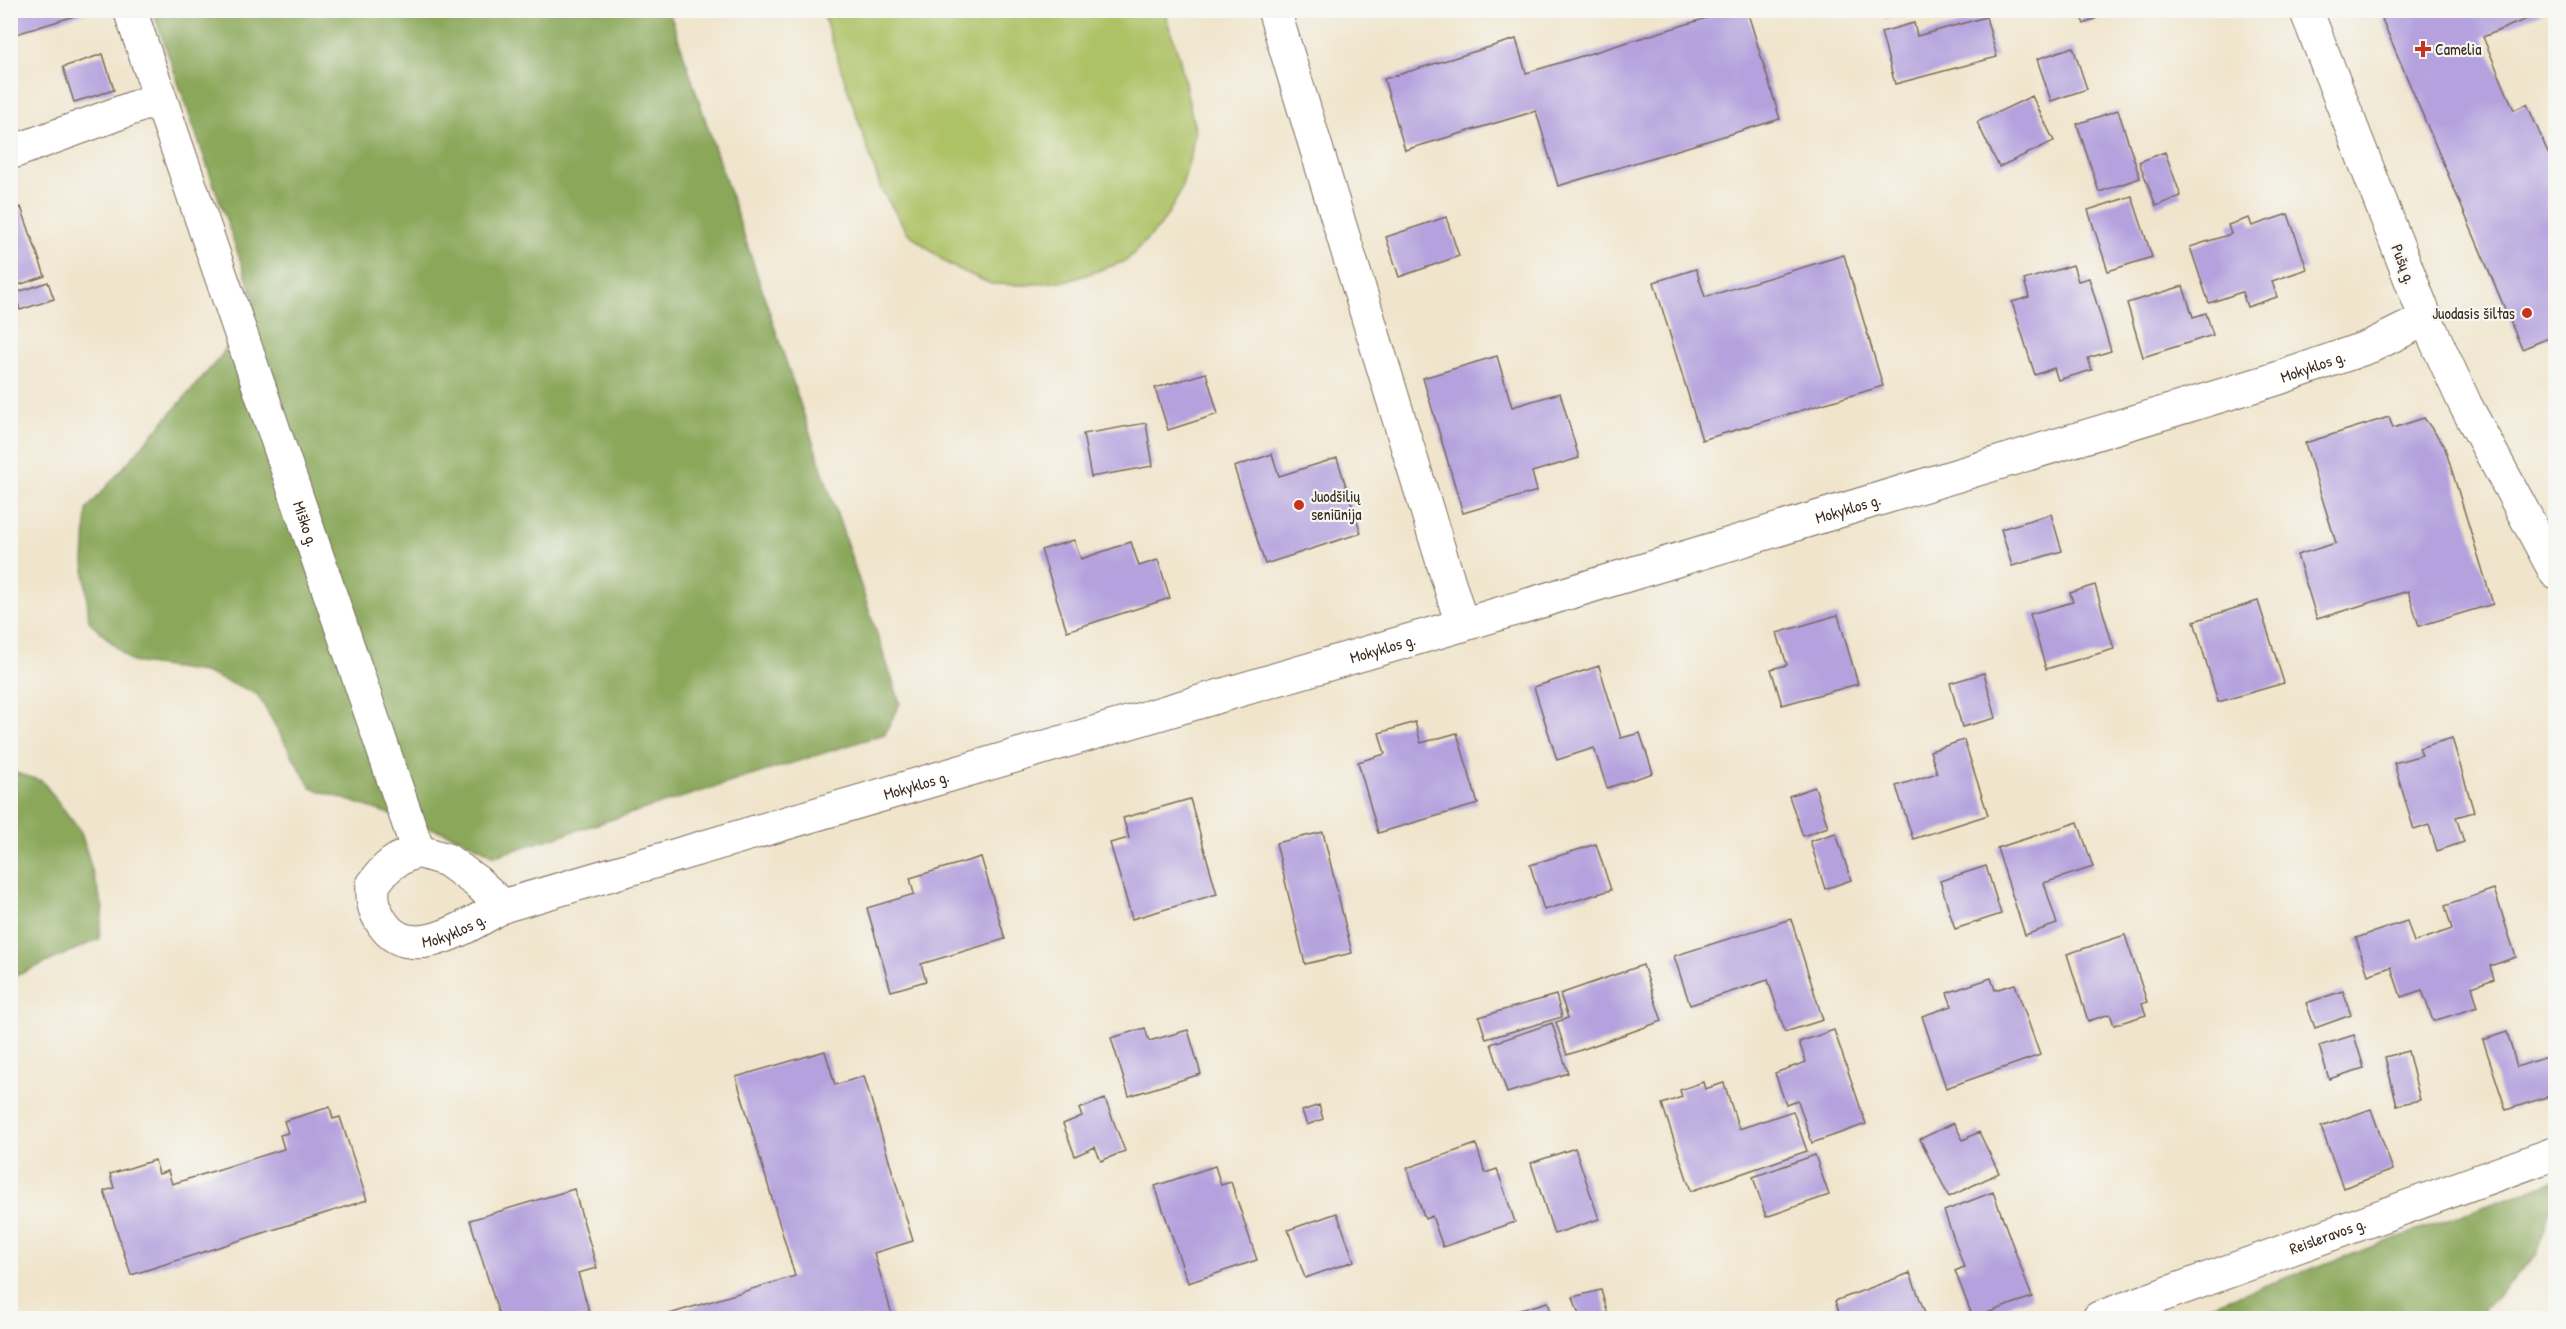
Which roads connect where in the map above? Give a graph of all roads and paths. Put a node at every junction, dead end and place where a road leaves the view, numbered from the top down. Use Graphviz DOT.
graph roads {
  1 [pos="130,10"];
  2 [pos="1274,10"];
  3 [pos="2306,10"];
  4 [pos="160,98"];
  5 [pos="10,153"];
  6 [pos="2426,319"];
  7 [pos="2556,573"];
  8 [pos="1462,625"];
  9 [pos="418,851"];
  10 [pos="503,906"];
  11 [pos="2556,1153"];
  12 [pos="2099,1318"];
  1 -- 4 [label="street, Miško g."];
  2 -- 8 [label="street"];
  3 -- 6 [label="street, Pušų g."];
  4 -- 5 [label="street"];
  4 -- 9 [label="street, Miško g."];
  6 -- 7 [label="street, Pušų g."];
  6 -- 8 [label="street, Mokyklos g."];
  8 -- 10 [label="street, Mokyklos g."];
  9 -- 10 [label="street"];
  9 -- 10 [label="street, Mokyklos g."];
  11 -- 12 [label="street, Reisleravos g."];
}
